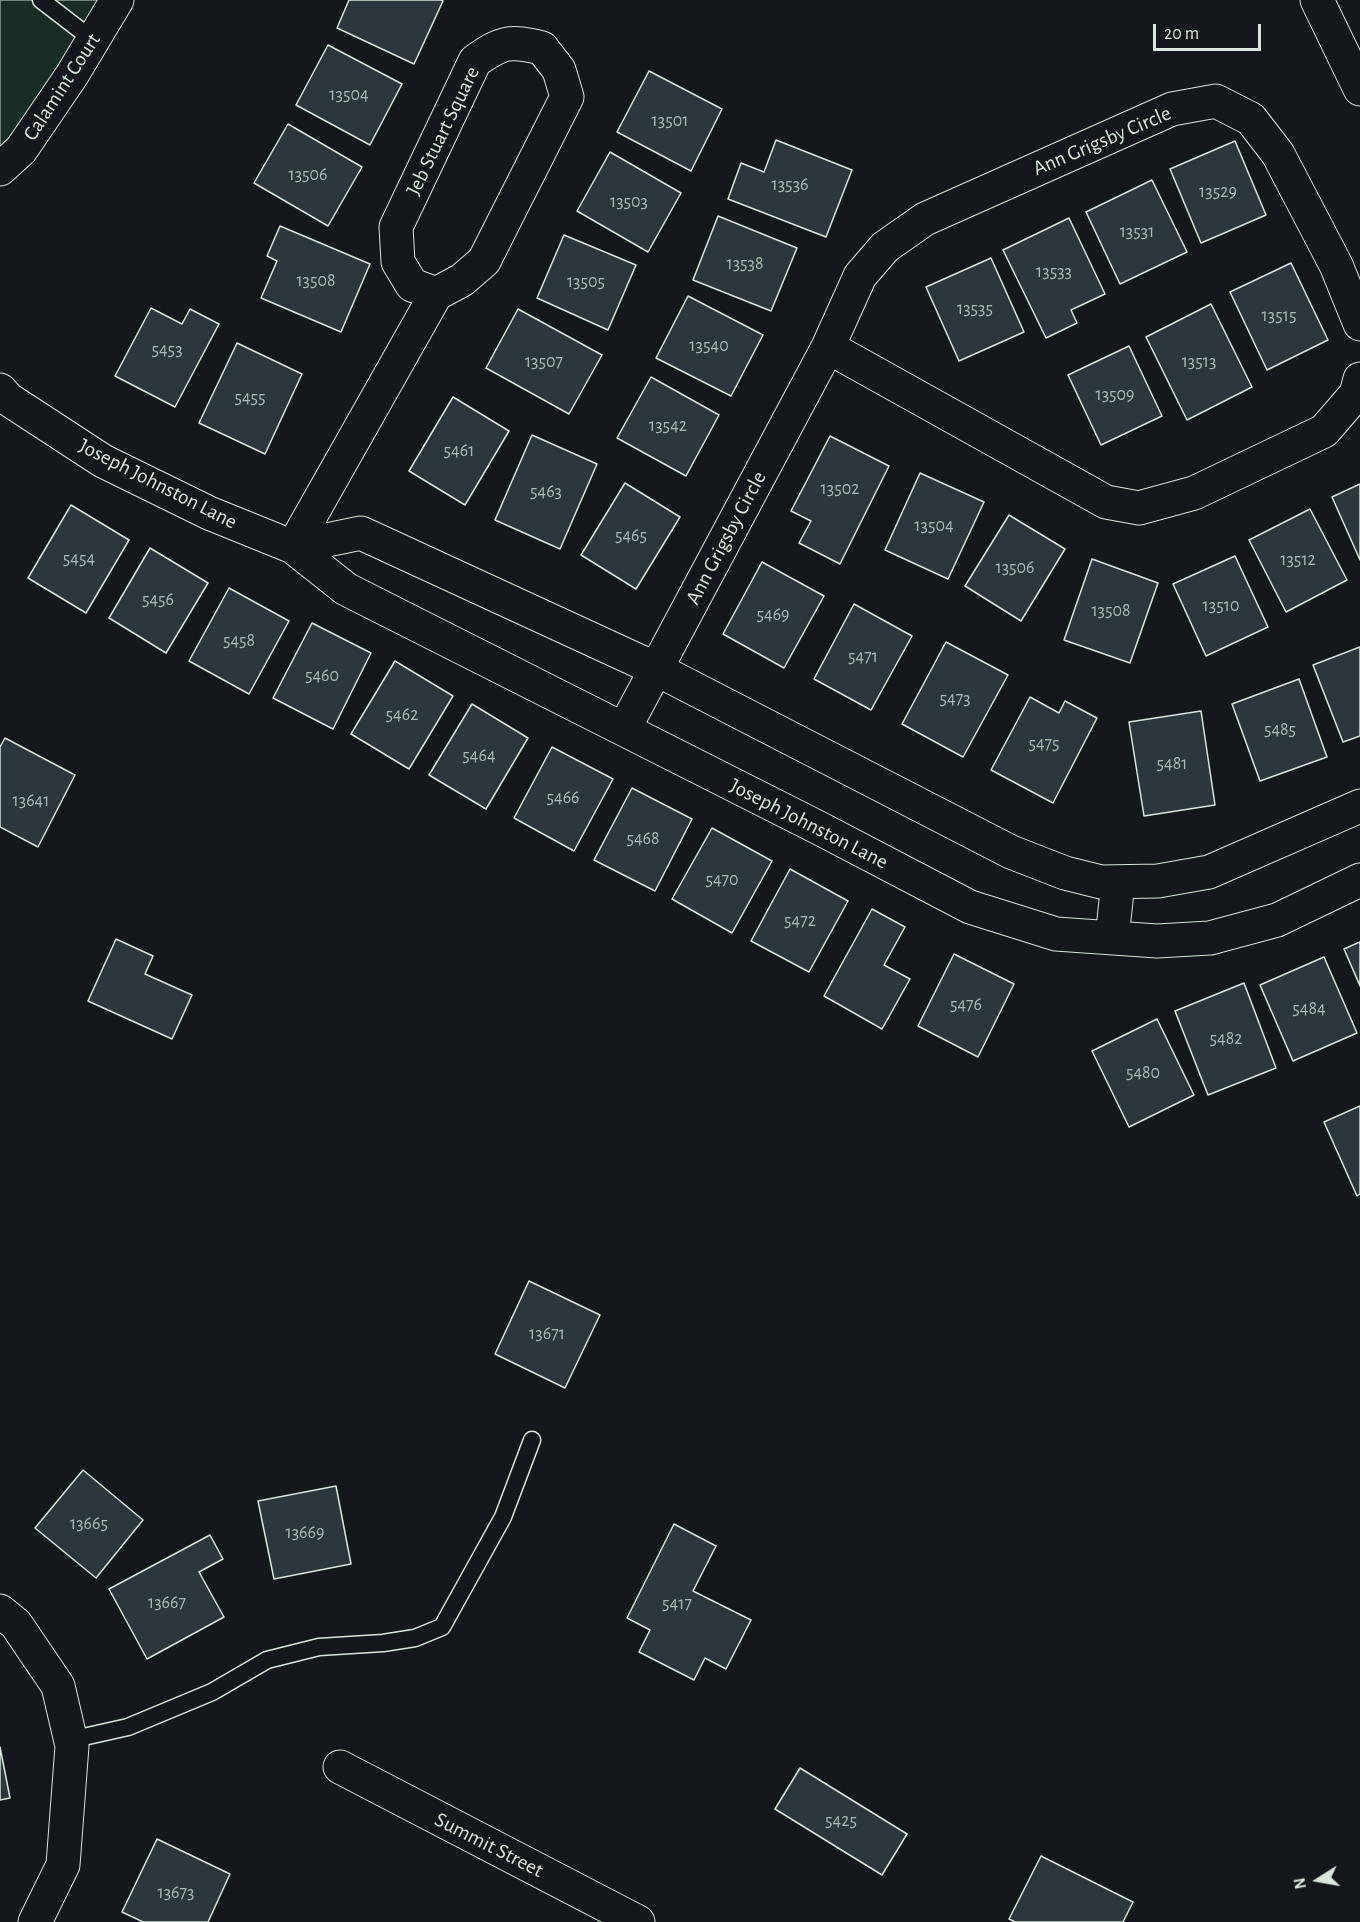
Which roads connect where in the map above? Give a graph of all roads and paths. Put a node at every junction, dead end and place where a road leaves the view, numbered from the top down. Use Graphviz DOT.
graph roads {
  1 [pos="41,0"];
  2 [pos="117,0"];
  3 [pos="1317,0"];
  4 [pos="93,40"];
  5 [pos="1360,89"];
  6 [pos="0,169"];
  7 [pos="436,294"];
  8 [pos="1360,324"];
  9 [pos="828,347"];
  10 [pos="1360,379"];
  11 [pos="0,390"];
  12 [pos="293,547"];
  13 [pos="656,669"];
  14 [pos="624,729"];
  15 [pos="1360,806"];
  16 [pos="1360,880"];
  17 [pos="1118,882"];
  18 [pos="1112,938"];
  19 [pos="532,1440"];
  20 [pos="0,1611"];
  21 [pos="70,1740"];
  22 [pos="340,1767"];
  23 [pos="35,1922"];
  24 [pos="638,1922"];
  1 -- 4 [label="lane"];
  2 -- 4 [label="street, Calamint Court"];
  3 -- 5 [label="street"];
  4 -- 6 [label="street, Calamint Court"];
  7 -- 7 [label="street, Jeb Stuart Square"];
  7 -- 12 [label="street"];
  8 -- 9 [label="street, Ann Grigsby Circle"];
  9 -- 10 [label="street"];
  9 -- 13 [label="street, Ann Grigsby Circle"];
  11 -- 12 [label="street, Joseph Johnston Lane"];
  12 -- 13 [label="street"];
  12 -- 14 [label="street, Joseph Johnston Lane"];
  13 -- 14 [label="street, Ann Grigsby Circle"];
  13 -- 17 [label="street"];
  14 -- 18 [label="street, Joseph Johnston Lane"];
  15 -- 17 [label="street"];
  16 -- 18 [label="street, Joseph Johnston Lane"];
  17 -- 18 [label="street"];
  19 -- 21 [label="lane"];
  20 -- 21 [label="street"];
  21 -- 23 [label="street"];
  22 -- 24 [label="street, Summit Street"];
}
